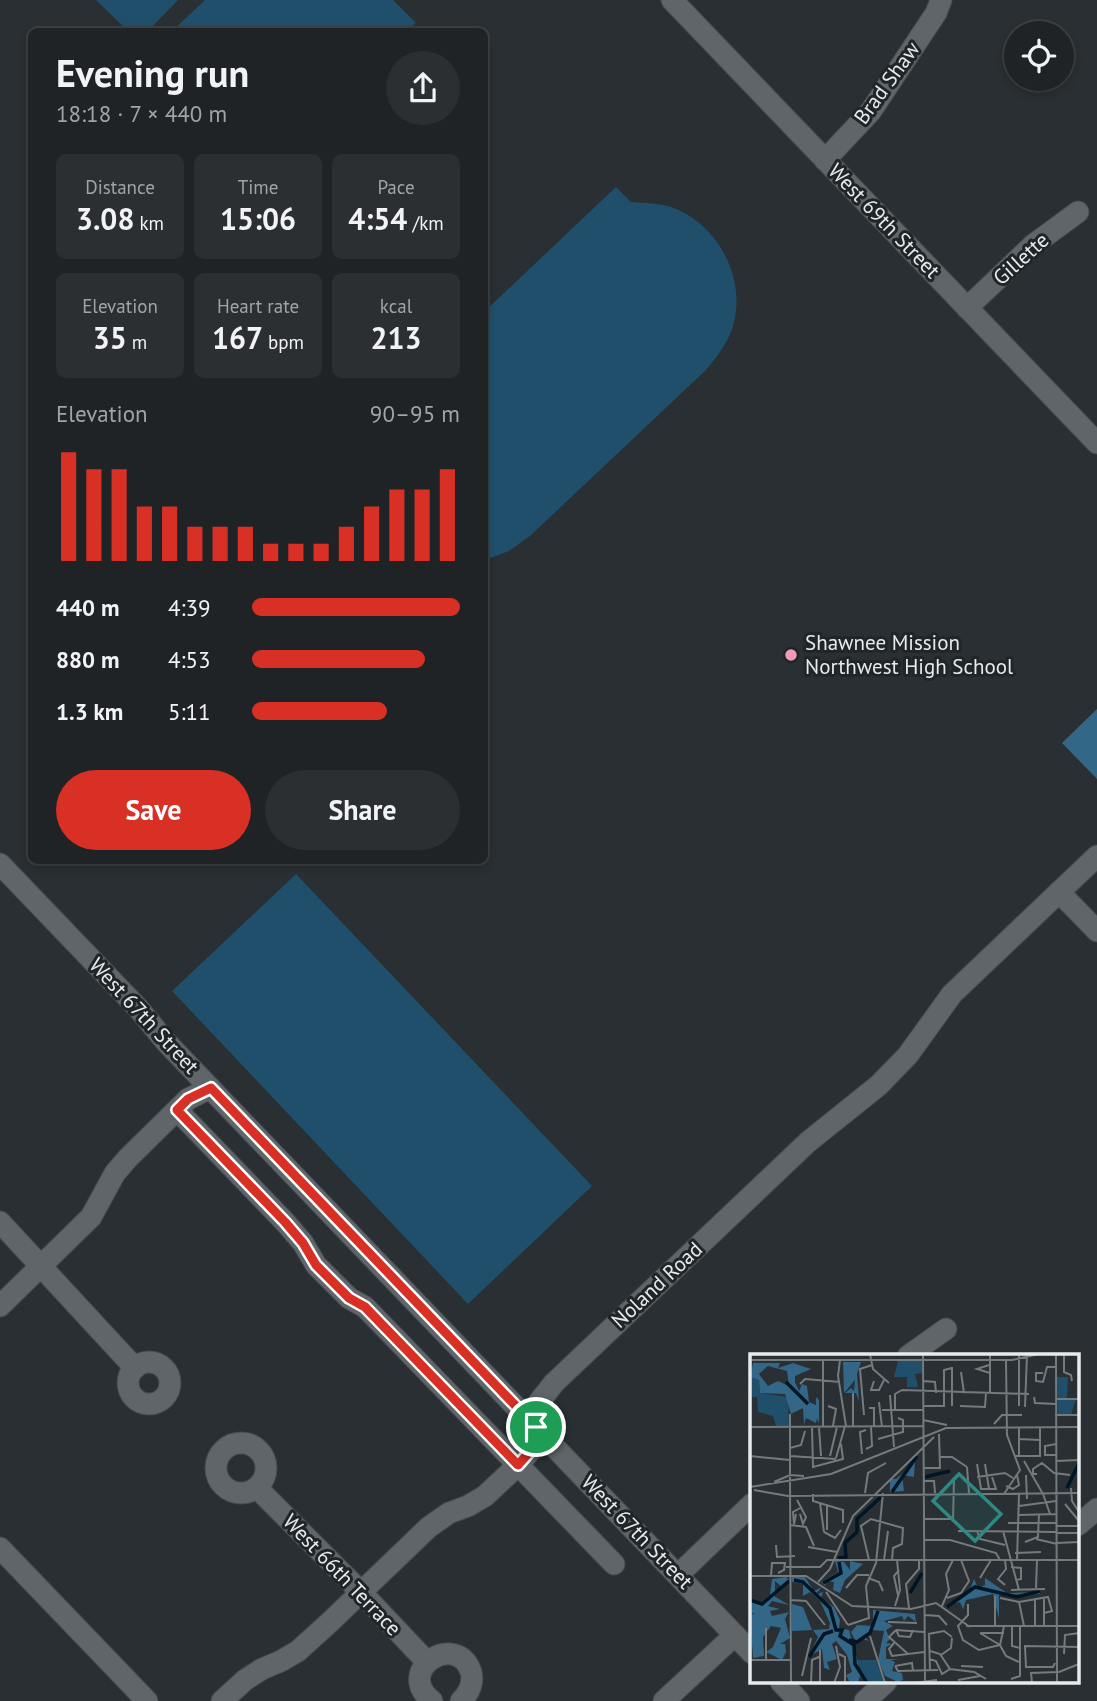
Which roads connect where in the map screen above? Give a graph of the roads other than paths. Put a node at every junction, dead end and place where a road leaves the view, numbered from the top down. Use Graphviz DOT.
graph roads {
  1 [pos="672,0"];
  2 [pos="941,0"];
  3 [pos="825,160"];
  4 [pos="1078,212"];
  5 [pos="967,308"];
  6 [pos="1097,443"];
  7 [pos="1097,856"];
  8 [pos="0,864"];
  9 [pos="1059,892"];
  10 [pos="1097,931"];
  11 [pos="211,1088"];
  12 [pos="177,1110"];
  13 [pos="0,1222"];
  14 [pos="42,1266"];
  15 [pos="0,1307"];
  16 [pos="946,1329"];
  17 [pos="911,1354"];
  18 [pos="135,1368"];
  19 [pos="536,1427"];
  20 [pos="518,1465"];
  21 [pos="257,1488"];
  22 [pos="750,1506"];
  23 [pos="1097,1509"];
  24 [pos="1080,1523"];
  25 [pos="0,1548"];
  26 [pos="614,1564"];
  27 [pos="678,1575"];
  28 [pos="360,1591"];
  29 [pos="735,1635"];
  30 [pos="750,1651"];
  31 [pos="427,1662"];
  32 [pos="783,1684"];
  33 [pos="884,1684"];
  34 [pos="147,1701"];
  35 [pos="222,1701"];
  36 [pos="432,1701"];
  37 [pos="461,1701"];
  38 [pos="664,1701"];
  39 [pos="799,1701"];
  40 [pos="865,1701"];
  1 -- 3 [label="street, West 69th Street"];
  2 -- 3 [label="street, Brad Shaw"];
  3 -- 5 [label="street, West 69th Street"];
  4 -- 5 [label="street, Gillette"];
  5 -- 6 [label="street, West 69th Street"];
  7 -- 9 [label="street, Noland Road"];
  8 -- 11 [label="street, West 67th Street"];
  9 -- 10 [label="street"];
  9 -- 19 [label="street, Noland Road"];
  11 -- 12 [label="street"];
  11 -- 19 [label="street, West 67th Street"];
  12 -- 14 [label="street"];
  12 -- 20 [label="street, West 67th Street"];
  13 -- 14 [label="street"];
  14 -- 15 [label="street"];
  14 -- 18 [label="street"];
  16 -- 17 [label="street"];
  19 -- 20 [label="street, Noland Road"];
  19 -- 27 [label="street, West 67th Street"];
  20 -- 26 [label="street, West 67th Street"];
  20 -- 28 [label="street, Noland Road"];
  21 -- 28 [label="street, West 66th Terrace"];
  22 -- 27 [label="street"];
  23 -- 24 [label="street"];
  25 -- 34 [label="street"];
  27 -- 29 [label="street, West 67th Street"];
  28 -- 31 [label="street, West 66th Terrace"];
  28 -- 35 [label="street, Noland Road"];
  29 -- 30 [label="street, West 67th Street"];
  29 -- 38 [label="street"];
  31 -- 36 [label="street"];
  31 -- 37 [label="street"];
  32 -- 39 [label="street"];
  33 -- 40 [label="street"];
}
